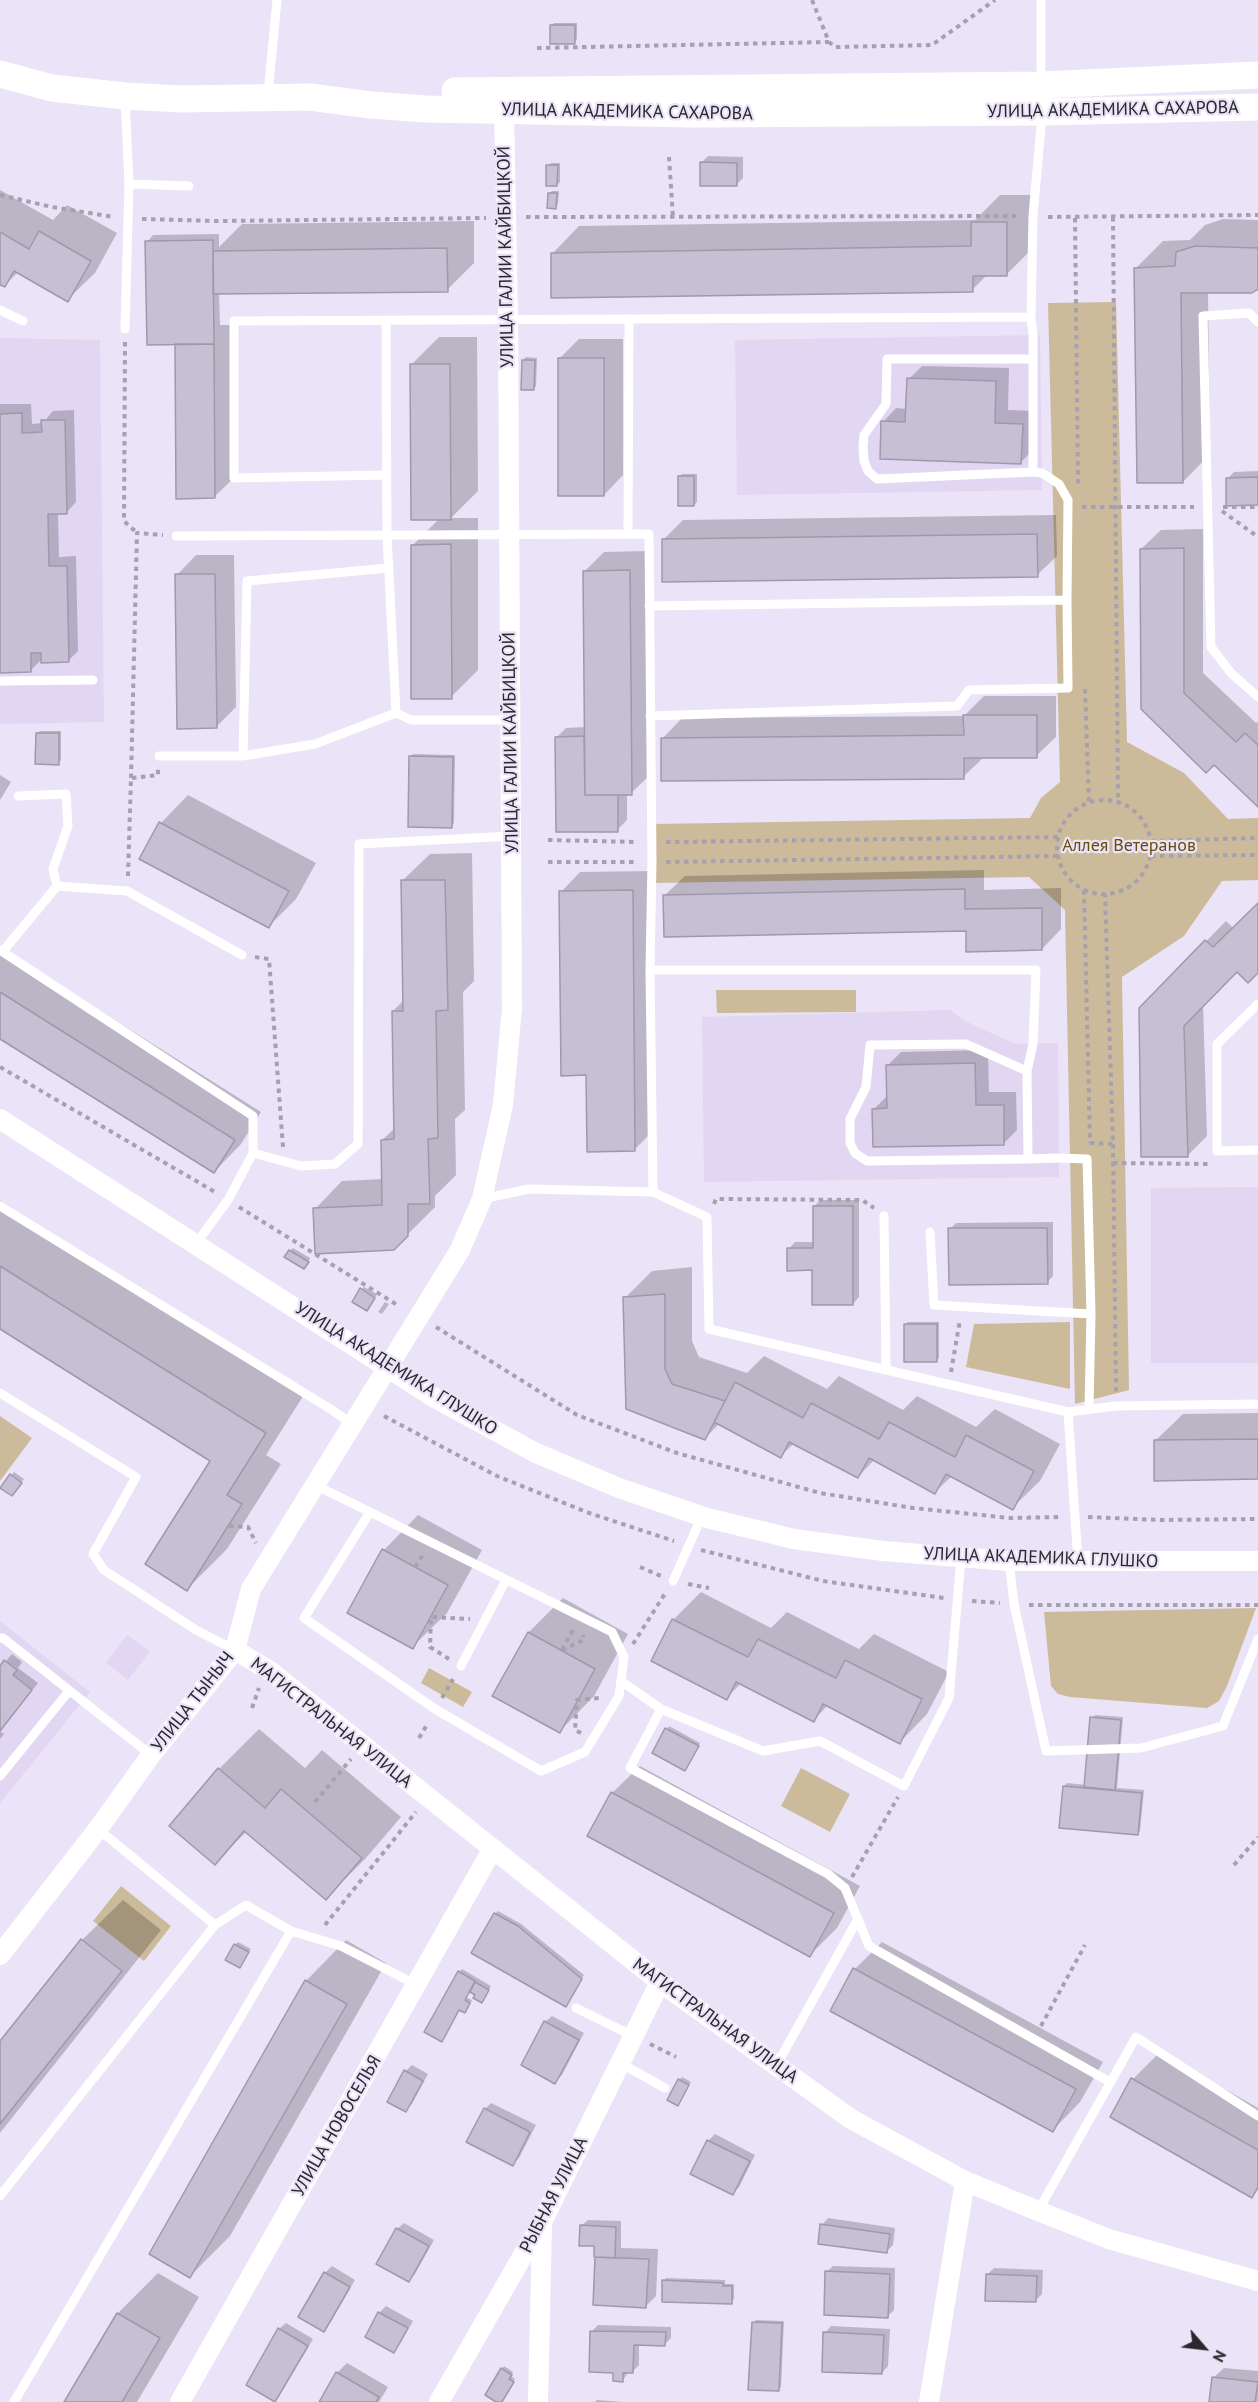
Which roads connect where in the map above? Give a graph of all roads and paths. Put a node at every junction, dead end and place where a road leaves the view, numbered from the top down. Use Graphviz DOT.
graph roads {
  1 [pos="277,0"];
  2 [pos="812,0"];
  3 [pos="995,0"];
  4 [pos="1041,0"];
  5 [pos="829,42"];
  6 [pos="537,48"];
  7 [pos="0,74"];
  8 [pos="1258,75"];
  9 [pos="1041,85"];
  10 [pos="125,96"];
  11 [pos="268,96"];
  12 [pos="503,100"];
  13 [pos="1258,107"];
  14 [pos="1042,112"];
  15 [pos="669,157"];
  16 [pos="129,184"];
  17 [pos="189,186"];
  18 [pos="0,195"];
  19 [pos="1258,214"];
  20 [pos="1033,216"];
  21 [pos="507,217"];
  22 [pos="673,217"];
  23 [pos="1113,217"];
  24 [pos="127,219"];
  25 [pos="0,310"];
  26 [pos="1031,317"];
  27 [pos="629,319"];
  28 [pos="508,320"];
  29 [pos="24,321"];
  30 [pos="386,321"];
  31 [pos="1258,322"];
  32 [pos="125,329"];
  33 [pos="1033,359"];
  34 [pos="1033,472"];
  35 [pos="387,475"];
  36 [pos="1078,507"];
  37 [pos="1217,507"];
  38 [pos="1258,507"];
  39 [pos="1116,508"];
  40 [pos="136,533"];
  41 [pos="509,534"];
  42 [pos="628,534"];
  43 [pos="387,535"];
  44 [pos="176,537"];
  45 [pos="389,568"];
  46 [pos="1067,600"];
  47 [pos="649,606"];
  48 [pos="93,680"];
  49 [pos="0,681"];
  50 [pos="1258,697"];
  51 [pos="396,713"];
  52 [pos="650,716"];
  53 [pos="512,720"];
  54 [pos="159,756"];
  55 [pos="243,756"];
  56 [pos="132,778"];
  57 [pos="18,796"];
  58 [pos="1118,802"];
  59 [pos="512,836"];
  60 [pos="1059,837"];
  61 [pos="1258,838"];
  62 [pos="548,840"];
  63 [pos="1151,841"];
  64 [pos="652,842"];
  65 [pos="1258,855"];
  66 [pos="1058,856"];
  67 [pos="1151,856"];
  68 [pos="548,862"];
  69 [pos="652,862"];
  70 [pos="57,885"];
  71 [pos="1084,890"];
  72 [pos="127,891"];
  73 [pos="1105,894"];
  74 [pos="1,950"];
  75 [pos="242,954"];
  76 [pos="650,970"];
  77 [pos="1258,1004"];
  78 [pos="0,1067"];
  79 [pos="1027,1071"];
  80 [pos="0,1119"];
  81 [pos="1090,1143"];
  82 [pos="1113,1144"];
  83 [pos="1258,1150"];
  84 [pos="253,1153"];
  85 [pos="1087,1159"];
  86 [pos="1028,1160"];
  87 [pos="285,1162"];
  88 [pos="1113,1163"];
  89 [pos="1214,1164"];
  90 [pos="653,1192"];
  91 [pos="482,1199"];
  92 [pos="228,1200"];
  93 [pos="0,1206"];
  94 [pos="885,1216"];
  95 [pos="707,1217"];
  96 [pos="930,1233"];
  97 [pos="195,1245"];
  98 [pos="399,1306"];
  99 [pos="1091,1314"];
  100 [pos="436,1327"];
  101 [pos="960,1329"];
  102 [pos="388,1368"];
  103 [pos="886,1370"];
  104 [pos="949,1384"];
  105 [pos="0,1393"];
  106 [pos="1258,1404"];
  107 [pos="1116,1406"];
  108 [pos="1089,1408"];
  109 [pos="1068,1412"];
  110 [pos="352,1424"];
  111 [pos="315,1485"];
  112 [pos="370,1512"];
  113 [pos="702,1516"];
  114 [pos="1075,1517"];
  115 [pos="1258,1519"];
  116 [pos="229,1526"];
  117 [pos="259,1549"];
  118 [pos="961,1558"];
  119 [pos="1009,1561"];
  120 [pos="1258,1561"];
  121 [pos="1078,1562"];
  122 [pos="506,1580"];
  123 [pos="673,1581"];
  124 [pos="579,1616"];
  125 [pos="485,1619"];
  126 [pos="0,1638"];
  127 [pos="1258,1639"];
  128 [pos="235,1650"];
  129 [pos="624,1657"];
  130 [pos="461,1666"];
  131 [pos="621,1681"];
  132 [pos="261,1682"];
  133 [pos="69,1691"];
  134 [pos="578,1700"];
  135 [pos="252,1708"];
  136 [pos="661,1708"];
  137 [pos="435,1709"];
  138 [pos="592,1739"];
  139 [pos="362,1745"];
  140 [pos="151,1755"];
  141 [pos="0,1776"];
  142 [pos="904,1786"];
  143 [pos="315,1802"];
  144 [pos="420,1807"];
  145 [pos="98,1829"];
  146 [pos="1258,1836"];
  147 [pos="492,1850"];
  148 [pos="1234,1865"];
  149 [pos="845,1888"];
  150 [pos="858,1919"];
  151 [pos="215,1925"];
  152 [pos="291,1931"];
  153 [pos="314,1938"];
  154 [pos="1085,1945"];
  155 [pos="0,1955"];
  156 [pos="660,1982"];
  157 [pos="417,1985"];
  158 [pos="576,2008"];
  159 [pos="634,2036"];
  160 [pos="1034,2039"];
  161 [pos="676,2057"];
  162 [pos="620,2063"];
  163 [pos="776,2066"];
  164 [pos="1110,2082"];
  165 [pos="665,2088"];
  166 [pos="1258,2116"];
  167 [pos="965,2181"];
  168 [pos="0,2196"];
  169 [pos="1038,2211"];
  170 [pos="542,2222"];
  171 [pos="1258,2281"];
  172 [pos="14,2402"];
  173 [pos="180,2402"];
  174 [pos="439,2402"];
  175 [pos="538,2402"];
  176 [pos="929,2402"];
  1 -- 11 [label="lane"];
  2 -- 5 [label="path"];
  3 -- 5 [label="path"];
  4 -- 9 [label="lane"];
  5 -- 6 [label="path"];
  7 -- 10 [label="main road, УЛИЦА АКАДЕМИКА САХАРОВА"];
  8 -- 9 [label="main road"];
  9 -- 12 [label="main road"];
  10 -- 11 [label="main road, УЛИЦА АКАДЕМИКА САХАРОВА"];
  10 -- 16 [label="lane"];
  11 -- 12 [label="main road, УЛИЦА АКАДЕМИКА САХАРОВА"];
  12 -- 14 [label="main road, УЛИЦА АКАДЕМИКА САХАРОВА"];
  12 -- 21 [label="street, УЛИЦА ГАЛИИ КАЙБИЦКОЙ"];
  13 -- 14 [label="main road, УЛИЦА АКАДЕМИКА САХАРОВА"];
  14 -- 20 [label="lane"];
  15 -- 22 [label="path"];
  16 -- 17 [label="lane"];
  16 -- 24 [label="lane"];
  18 -- 24 [label="path"];
  19 -- 23 [label="path"];
  20 -- 22 [label="path"];
  20 -- 23 [label="path"];
  20 -- 26 [label="lane"];
  21 -- 22 [label="path"];
  21 -- 24 [label="path"];
  21 -- 28 [label="street, УЛИЦА ГАЛИИ КАЙБИЦКОЙ"];
  23 -- 39 [label="path"];
  24 -- 32 [label="lane"];
  25 -- 29 [label="lane"];
  26 -- 27 [label="lane"];
  26 -- 33 [label="lane"];
  27 -- 28 [label="lane"];
  27 -- 42 [label="lane"];
  28 -- 30 [label="lane"];
  28 -- 41 [label="street, УЛИЦА ГАЛИИ КАЙБИЦКОЙ"];
  30 -- 35 [label="lane"];
  30 -- 35 [label="lane"];
  31 -- 50 [label="lane"];
  32 -- 40 [label="path"];
  33 -- 34 [label="lane"];
  33 -- 34 [label="lane"];
  34 -- 46 [label="lane"];
  35 -- 43 [label="lane"];
  36 -- 39 [label="path"];
  37 -- 38 [label="path"];
  39 -- 58 [label="path"];
  40 -- 44 [label="path"];
  40 -- 56 [label="path"];
  41 -- 42 [label="lane"];
  41 -- 43 [label="lane"];
  41 -- 53 [label="street, УЛИЦА ГАЛИИ КАЙБИЦКОЙ"];
  42 -- 47 [label="lane"];
  43 -- 44 [label="lane"];
  43 -- 45 [label="lane"];
  45 -- 51 [label="lane"];
  45 -- 55 [label="lane"];
  46 -- 47 [label="lane"];
  46 -- 52 [label="lane"];
  47 -- 52 [label="lane"];
  48 -- 49 [label="lane"];
  51 -- 53 [label="lane"];
  51 -- 55 [label="lane"];
  52 -- 64 [label="lane"];
  53 -- 59 [label="street, УЛИЦА ГАЛИИ КАЙБИЦКОЙ"];
  54 -- 55 [label="lane"];
  54 -- 56 [label="path"];
  56 -- 72 [label="path"];
  57 -- 70 [label="lane"];
  58 -- 60 [label="path"];
  58 -- 63 [label="path"];
  59 -- 87 [label="lane"];
  59 -- 91 [label="street, УЛИЦА ГАЛИИ КАЙБИЦКОЙ"];
  60 -- 64 [label="path"];
  60 -- 66 [label="path"];
  61 -- 63 [label="path"];
  62 -- 64 [label="path"];
  63 -- 67 [label="path"];
  64 -- 69 [label="lane"];
  65 -- 67 [label="path"];
  66 -- 69 [label="path"];
  66 -- 71 [label="path"];
  67 -- 73 [label="path"];
  68 -- 69 [label="path"];
  69 -- 76 [label="lane"];
  70 -- 72 [label="lane"];
  70 -- 74 [label="lane"];
  71 -- 73 [label="path"];
  71 -- 81 [label="path"];
  72 -- 75 [label="lane"];
  73 -- 82 [label="path"];
  74 -- 84 [label="lane"];
  75 -- 87 [label="path"];
  76 -- 79 [label="lane"];
  76 -- 90 [label="lane"];
  77 -- 83 [label="lane"];
  78 -- 92 [label="path"];
  79 -- 86 [label="lane"];
  79 -- 86 [label="lane"];
  80 -- 97 [label="street, УЛИЦА АКАДЕМИКА ГЛУШКО"];
  81 -- 82 [label="path"];
  81 -- 85 [label="path"];
  82 -- 88 [label="path"];
  84 -- 87 [label="lane"];
  84 -- 92 [label="lane"];
  85 -- 86 [label="lane"];
  85 -- 99 [label="lane"];
  88 -- 89 [label="path"];
  88 -- 107 [label="path"];
  90 -- 91 [label="lane"];
  90 -- 95 [label="lane"];
  91 -- 102 [label="street, УЛИЦА ГАЛИИ КАЙБИЦКОЙ"];
  92 -- 97 [label="lane"];
  92 -- 98 [label="path"];
  93 -- 110 [label="lane"];
  94 -- 95 [label="path"];
  94 -- 103 [label="lane"];
  95 -- 103 [label="lane"];
  96 -- 99 [label="lane"];
  97 -- 102 [label="street, УЛИЦА АКАДЕМИКА ГЛУШКО"];
  99 -- 108 [label="lane"];
  100 -- 114 [label="path"];
  101 -- 104 [label="path"];
  102 -- 110 [label="street, УЛИЦА ТЫНЫЧ"];
  102 -- 113 [label="street, УЛИЦА АКАДЕМИКА ГЛУШКО"];
  103 -- 104 [label="lane"];
  104 -- 109 [label="lane"];
  105 -- 128 [label="lane"];
  106 -- 107 [label="lane"];
  107 -- 108 [label="lane"];
  108 -- 109 [label="lane"];
  109 -- 114 [label="lane"];
  110 -- 111 [label="street, УЛИЦА ТЫНЫЧ"];
  111 -- 112 [label="lane"];
  111 -- 128 [label="street, УЛИЦА ТЫНЫЧ"];
  112 -- 122 [label="lane"];
  112 -- 137 [label="lane"];
  113 -- 118 [label="street, УЛИЦА АКАДЕМИКА ГЛУШКО"];
  113 -- 123 [label="lane"];
  114 -- 115 [label="path"];
  114 -- 121 [label="lane"];
  116 -- 117 [label="path"];
  118 -- 119 [label="street, УЛИЦА АКАДЕМИКА ГЛУШКО"];
  118 -- 142 [label="lane"];
  119 -- 121 [label="street, УЛИЦА АКАДЕМИКА ГЛУШКО"];
  119 -- 127 [label="lane"];
  120 -- 121 [label="street, УЛИЦА АКАДЕМИКА ГЛУШКО"];
  122 -- 124 [label="lane"];
  122 -- 125 [label="lane"];
  123 -- 129 [label="path"];
  124 -- 124 [label="path"];
  124 -- 129 [label="lane"];
  125 -- 130 [label="lane"];
  125 -- 130 [label="path"];
  126 -- 133 [label="lane"];
  128 -- 139 [label="street, МАГИСТРАЛЬНАЯ УЛИЦА"];
  128 -- 140 [label="street, УЛИЦА ТЫНЫЧ"];
  129 -- 131 [label="lane"];
  130 -- 137 [label="path"];
  131 -- 136 [label="lane"];
  131 -- 138 [label="lane"];
  132 -- 135 [label="path"];
  133 -- 140 [label="lane"];
  133 -- 141 [label="lane"];
  134 -- 138 [label="path"];
  136 -- 142 [label="lane"];
  136 -- 149 [label="lane"];
  137 -- 138 [label="lane"];
  139 -- 143 [label="path"];
  139 -- 147 [label="street, МАГИСТРАЛЬНАЯ УЛИЦА"];
  140 -- 145 [label="street, УЛИЦА ТЫНЫЧ"];
  142 -- 149 [label="path"];
  144 -- 153 [label="path"];
  145 -- 151 [label="lane"];
  145 -- 155 [label="street, УЛИЦА ТЫНЫЧ"];
  146 -- 148 [label="path"];
  147 -- 156 [label="street, МАГИСТРАЛЬНАЯ УЛИЦА"];
  147 -- 157 [label="street, УЛИЦА НОВОСЕЛЬЯ"];
  149 -- 150 [label="lane"];
  150 -- 160 [label="lane"];
  150 -- 163 [label="lane"];
  151 -- 152 [label="lane"];
  151 -- 168 [label="lane"];
  152 -- 153 [label="lane"];
  152 -- 172 [label="lane"];
  153 -- 157 [label="lane"];
  154 -- 160 [label="path"];
  156 -- 159 [label="street, РЫБНАЯ УЛИЦА"];
  156 -- 163 [label="street, МАГИСТРАЛЬНАЯ УЛИЦА"];
  157 -- 173 [label="street, УЛИЦА НОВОСЕЛЬЯ"];
  158 -- 159 [label="lane"];
  159 -- 161 [label="path"];
  159 -- 162 [label="street, РЫБНАЯ УЛИЦА"];
  160 -- 164 [label="lane"];
  162 -- 165 [label="lane"];
  162 -- 170 [label="street, РЫБНАЯ УЛИЦА"];
  163 -- 167 [label="street, МАГИСТРАЛЬНАЯ УЛИЦА"];
  164 -- 166 [label="lane"];
  164 -- 169 [label="lane"];
  167 -- 169 [label="street, МАГИСТРАЛЬНАЯ УЛИЦА"];
  167 -- 176 [label="street"];
  169 -- 171 [label="street, МАГИСТРАЛЬНАЯ УЛИЦА"];
  170 -- 174 [label="street, РЫБНАЯ УЛИЦА"];
  170 -- 175 [label="street"];
}
